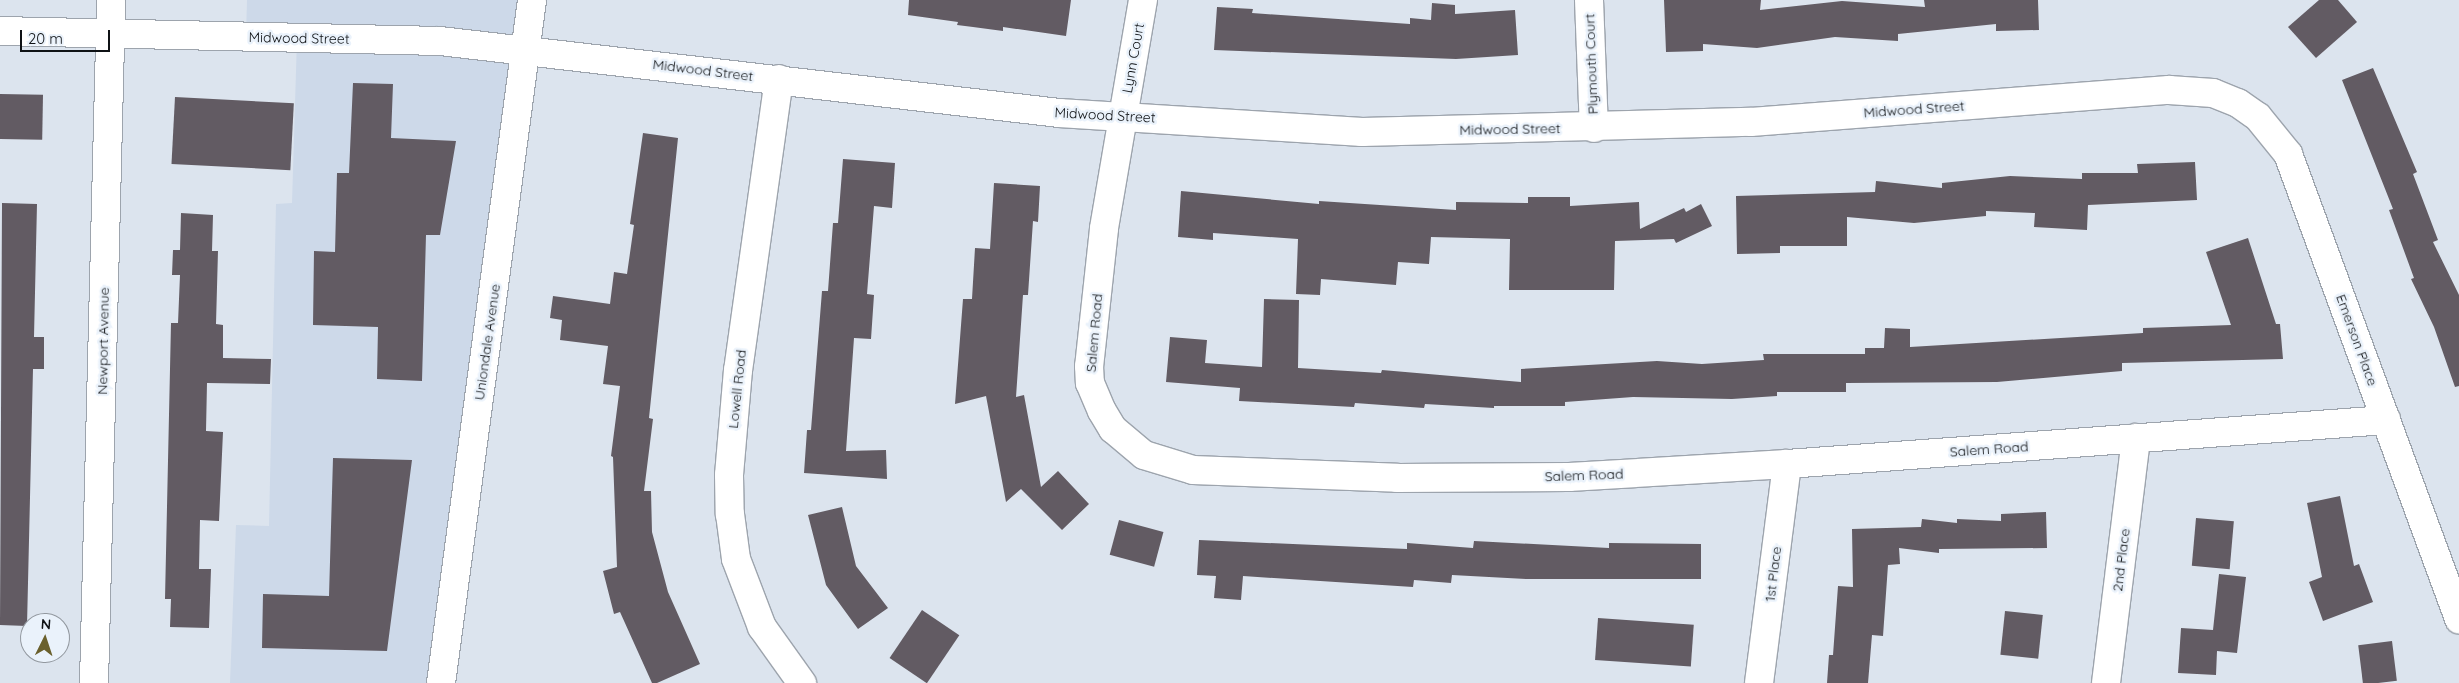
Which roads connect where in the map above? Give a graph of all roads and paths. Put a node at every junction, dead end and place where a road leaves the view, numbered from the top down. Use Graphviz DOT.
graph roads {
  1 [pos="111,0"];
  2 [pos="532,0"];
  3 [pos="1144,0"];
  4 [pos="1589,0"];
  5 [pos="0,31"];
  6 [pos="110,34"];
  7 [pos="525,49"];
  8 [pos="779,79"];
  9 [pos="2213,93"];
  10 [pos="1123,116"];
  11 [pos="1594,128"];
  12 [pos="2386,420"];
  13 [pos="2136,438"];
  14 [pos="1787,464"];
  15 [pos="2459,620"];
  16 [pos="94,683"];
  17 [pos="442,683"];
  18 [pos="802,683"];
  19 [pos="1759,683"];
  20 [pos="2106,683"];
  1 -- 6 [label="street, Newport Avenue"];
  2 -- 7 [label="street, Uniondale Avenue"];
  3 -- 10 [label="street, Lynn Court"];
  4 -- 11 [label="street, Plymouth Court"];
  5 -- 6 [label="street, Midwood Street"];
  6 -- 7 [label="street, Midwood Street"];
  6 -- 16 [label="street, Newport Avenue"];
  7 -- 8 [label="street, Midwood Street"];
  7 -- 17 [label="street, Uniondale Avenue"];
  8 -- 10 [label="street, Midwood Street"];
  8 -- 18 [label="street, Lowell Road"];
  9 -- 11 [label="street, Midwood Street"];
  9 -- 12 [label="street, Emerson Place"];
  10 -- 11 [label="street, Midwood Street"];
  10 -- 14 [label="street, Salem Road"];
  12 -- 13 [label="street, Salem Road"];
  12 -- 15 [label="street, Emerson Place"];
  13 -- 14 [label="street, Salem Road"];
  13 -- 20 [label="street, 2nd Place"];
  14 -- 19 [label="street, 1st Place"];
}
